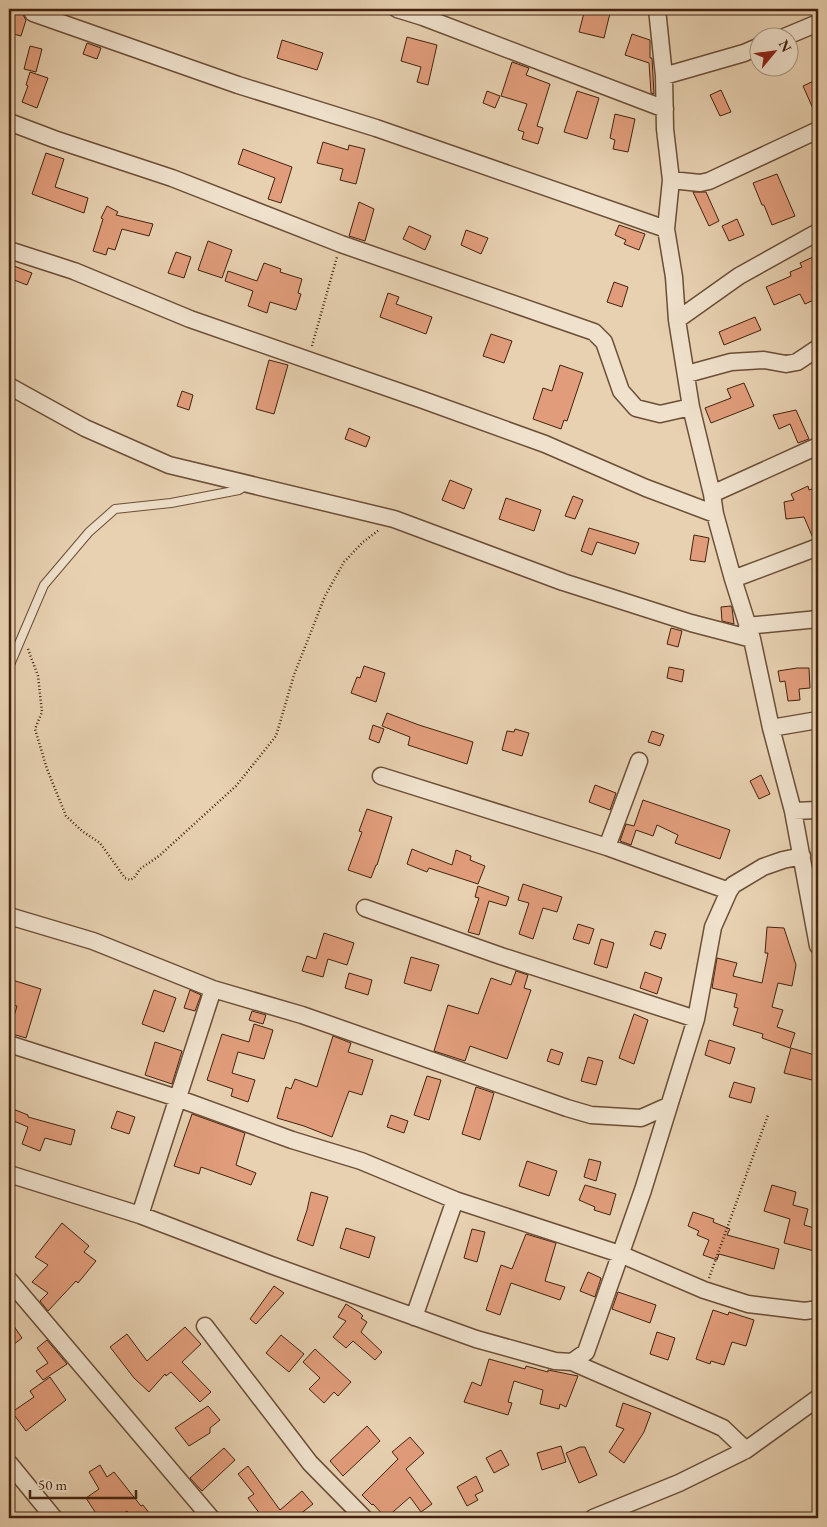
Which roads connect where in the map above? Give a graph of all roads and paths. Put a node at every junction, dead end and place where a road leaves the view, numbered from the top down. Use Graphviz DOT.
graph roads {
  1 [pos="397,9"];
  2 [pos="657,9"];
  3 [pos="34,13"];
  4 [pos="818,23"];
  5 [pos="800,30"];
  6 [pos="750,50"];
  7 [pos="664,76"];
  8 [pos="665,109"];
  9 [pos="9,122"];
  10 [pos="818,130"];
  11 [pos="671,180"];
  12 [pos="666,229"];
  13 [pos="818,232"];
  14 [pos="341,244"];
  15 [pos="9,250"];
  16 [pos="677,320"];
  17 [pos="818,348"];
  18 [pos="308,360"];
  19 [pos="687,374"];
  20 [pos="9,386"];
  21 [pos="691,407"];
  22 [pos="818,446"];
  23 [pos="249,484"];
  24 [pos="712,494"];
  25 [pos="715,514"];
  26 [pos="394,519"];
  27 [pos="818,547"];
  28 [pos="733,579"];
  29 [pos="818,620"];
  30 [pos="750,633"];
  31 [pos="23,636"];
  32 [pos="9,667"];
  33 [pos="818,720"];
  34 [pos="771,728"];
  35 [pos="639,761"];
  36 [pos="381,776"];
  37 [pos="818,810"];
  38 [pos="793,811"];
  39 [pos="607,847"];
  40 [pos="802,856"];
  41 [pos="729,891"];
  42 [pos="815,904"];
  43 [pos="365,908"];
  44 [pos="9,916"];
  45 [pos="818,946"];
  46 [pos="213,989"];
  47 [pos="696,1020"];
  48 [pos="9,1044"];
  49 [pos="178,1098"];
  50 [pos="668,1106"];
  51 [pos="768,1114"];
  52 [pos="641,1118"];
  53 [pos="660,1134"];
  54 [pos="9,1174"];
  55 [pos="455,1200"];
  56 [pos="140,1215"];
  57 [pos="620,1254"];
  58 [pos="9,1280"];
  59 [pos="704,1290"];
  60 [pos="818,1309"];
  61 [pos="414,1317"];
  62 [pos="204,1326"];
  63 [pos="572,1362"];
  64 [pos="818,1398"];
  65 [pos="746,1450"];
  66 [pos="9,1462"];
  67 [pos="54,1518"];
  68 [pos="212,1518"];
  69 [pos="364,1518"];
  70 [pos="594,1518"];
  1 -- 8 [label="street"];
  2 -- 7 [label="street"];
  3 -- 12 [label="street"];
  4 -- 5 [label="street"];
  6 -- 7 [label="street"];
  7 -- 8 [label="street"];
  8 -- 11 [label="street"];
  9 -- 14 [label="street"];
  10 -- 11 [label="street"];
  11 -- 12 [label="street"];
  12 -- 16 [label="street"];
  13 -- 16 [label="street"];
  14 -- 18 [label="path"];
  14 -- 21 [label="street"];
  15 -- 18 [label="street"];
  16 -- 19 [label="street"];
  17 -- 19 [label="street"];
  18 -- 25 [label="street"];
  19 -- 21 [label="street"];
  20 -- 23 [label="street"];
  21 -- 24 [label="street"];
  22 -- 24 [label="street"];
  23 -- 26 [label="street"];
  23 -- 31 [label="lane"];
  24 -- 25 [label="street"];
  25 -- 28 [label="street"];
  26 -- 30 [label="street"];
  26 -- 31 [label="path"];
  27 -- 28 [label="street"];
  28 -- 30 [label="street"];
  29 -- 30 [label="street"];
  30 -- 34 [label="street"];
  31 -- 32 [label="lane"];
  33 -- 34 [label="street"];
  34 -- 38 [label="street"];
  35 -- 39 [label="street"];
  36 -- 39 [label="street"];
  37 -- 38 [label="street"];
  38 -- 40 [label="street"];
  39 -- 41 [label="street"];
  40 -- 41 [label="street"];
  40 -- 42 [label="street"];
  41 -- 47 [label="street"];
  42 -- 45 [label="street"];
  43 -- 47 [label="street"];
  44 -- 46 [label="street"];
  46 -- 49 [label="street"];
  46 -- 52 [label="street"];
  47 -- 50 [label="street"];
  48 -- 49 [label="street"];
  49 -- 55 [label="street"];
  49 -- 56 [label="street"];
  50 -- 52 [label="street"];
  50 -- 53 [label="street"];
  51 -- 59 [label="path"];
  52 -- 53 [label="street"];
  53 -- 57 [label="street"];
  54 -- 56 [label="street"];
  55 -- 57 [label="street"];
  55 -- 61 [label="street"];
  56 -- 61 [label="street"];
  57 -- 59 [label="street"];
  57 -- 63 [label="street"];
  58 -- 68 [label="street"];
  59 -- 60 [label="street"];
  61 -- 63 [label="street"];
  62 -- 69 [label="street"];
  63 -- 65 [label="street"];
  64 -- 65 [label="street"];
  65 -- 70 [label="street"];
  66 -- 67 [label="street"];
}
